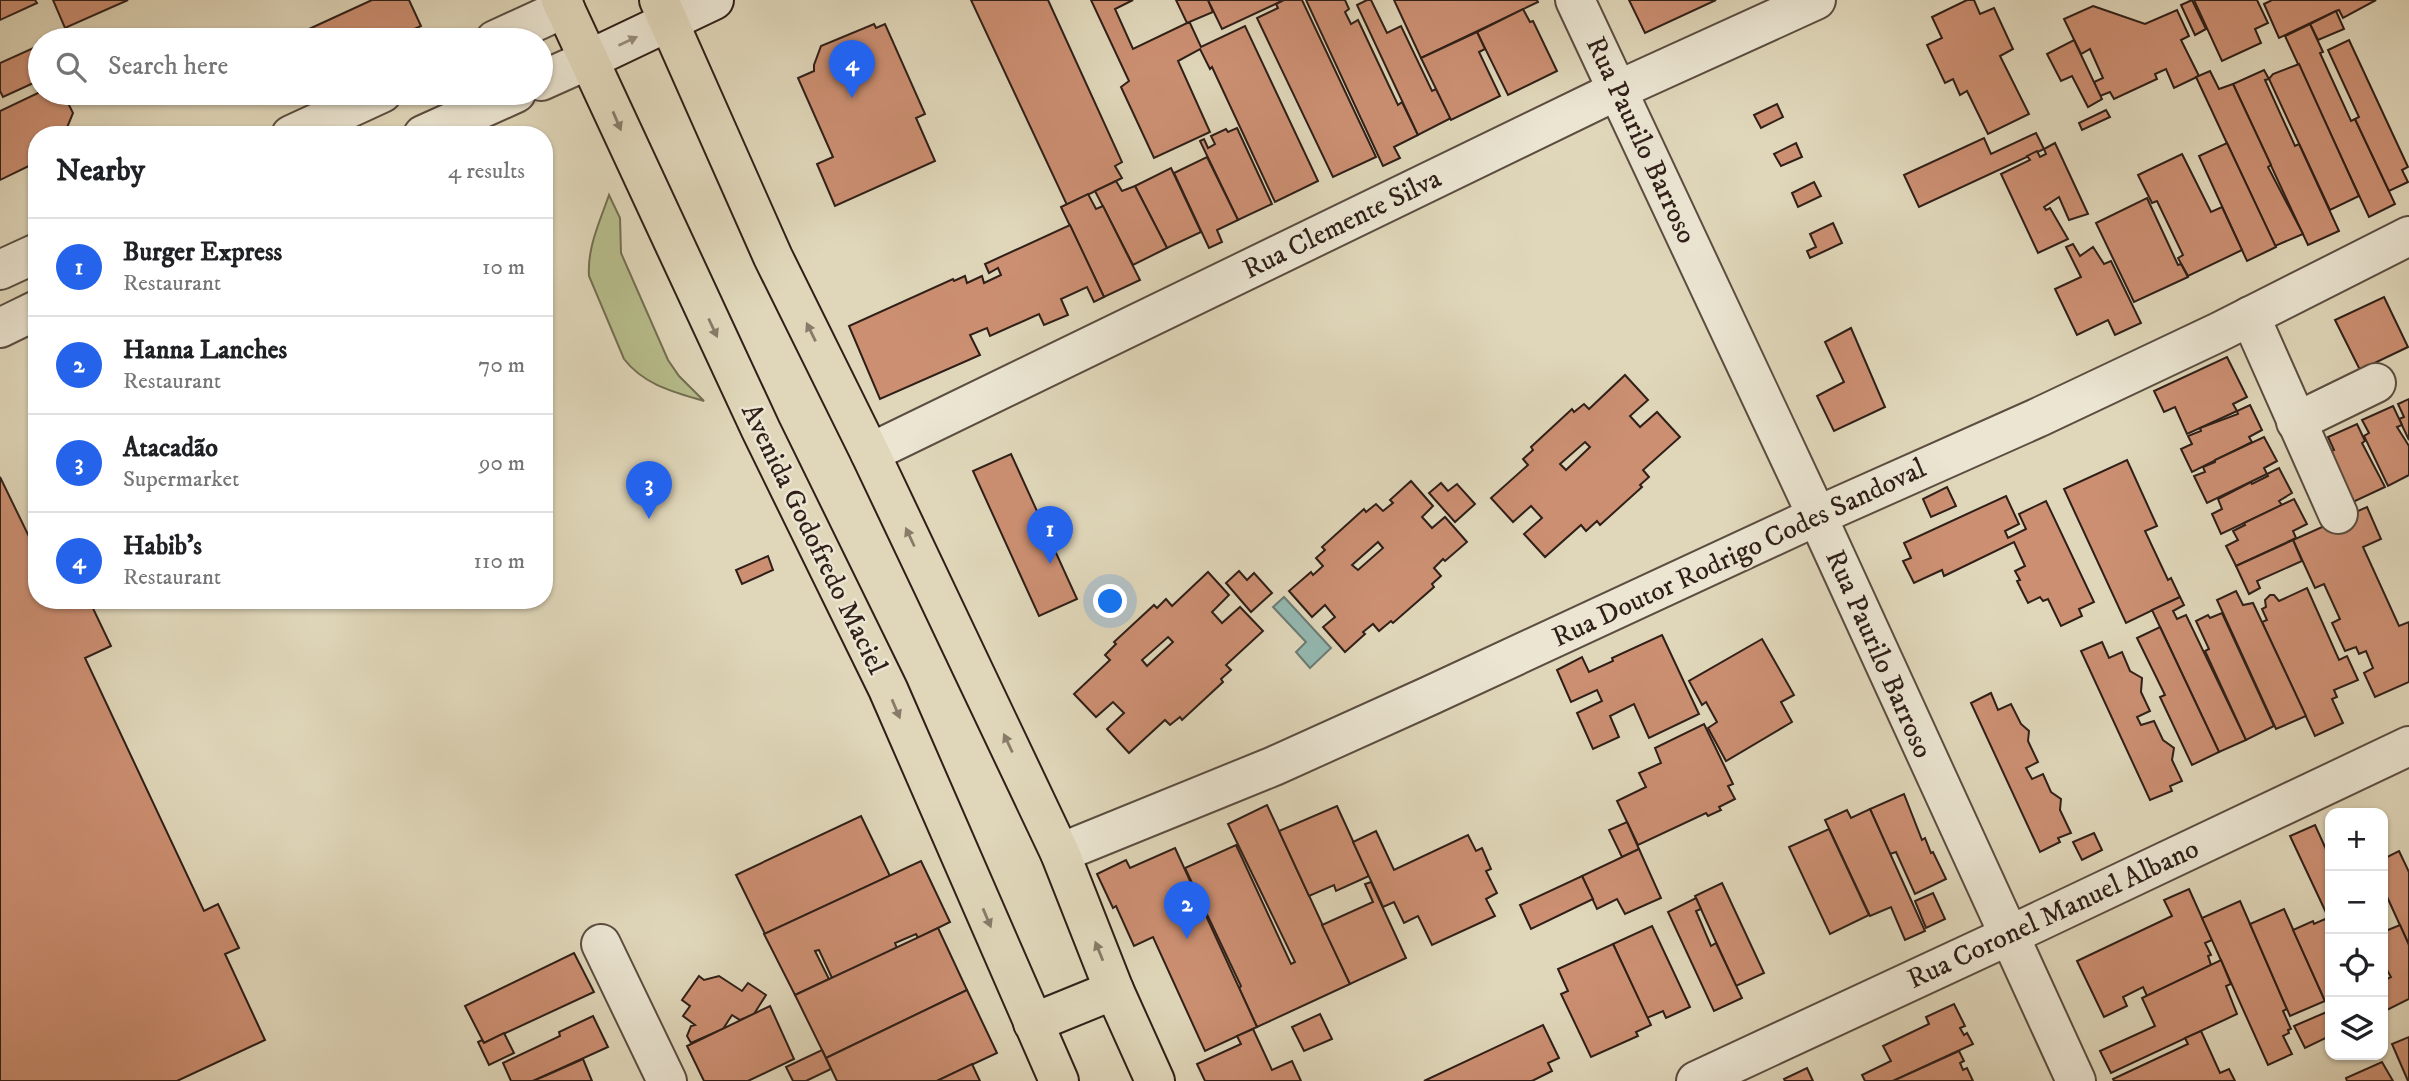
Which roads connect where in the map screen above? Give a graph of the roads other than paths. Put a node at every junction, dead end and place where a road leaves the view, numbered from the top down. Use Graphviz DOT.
graph roads {
  1 [pos="714,0"];
  2 [pos="1576,0"];
  3 [pos="1816,0"];
  4 [pos="569,3"];
  5 [pos="664,11"];
  6 [pos="519,28"];
  7 [pos="588,60"];
  8 [pos="553,76"];
  9 [pos="1618,90"];
  10 [pos="356,105"];
  11 [pos="489,105"];
  12 [pos="310,126"];
  13 [pos="443,126"];
  14 [pos="2409,236"];
  15 [pos="28,257"];
  16 [pos="0,270"];
  17 [pos="28,314"];
  18 [pos="2250,316"];
  19 [pos="0,328"];
  20 [pos="2376,383"];
  21 [pos="2296,422"];
  22 [pos="870,453"];
  23 [pos="2337,514"];
  24 [pos="1816,516"];
  25 [pos="2409,746"];
  26 [pos="1060,853"];
  27 [pos="2008,936"];
  28 [pos="601,944"];
  29 [pos="1114,990"];
  30 [pos="1032,1023"];
  31 [pos="667,1081"];
  32 [pos="1059,1081"];
  33 [pos="1154,1081"];
  34 [pos="1696,1081"];
  35 [pos="2076,1081"];
  1 -- 5 [label="street"];
  2 -- 9 [label="street, Rua Paurilo Barroso"];
  3 -- 9 [label="street, Rua Clemente Silva"];
  4 -- 6 [label="street"];
  4 -- 7 [label="main road, Avenida Godofredo Maciel"];
  7 -- 5 [label="street, one-way"];
  22 -- 5 [label="main road, one-way"];
  7 -- 8 [label="street"];
  7 -- 30 [label="main road, Avenida Godofredo Maciel, one-way"];
  9 -- 22 [label="street, Rua Clemente Silva"];
  9 -- 24 [label="street, Rua Paurilo Barroso"];
  10 -- 12 [label="street"];
  11 -- 13 [label="street"];
  14 -- 18 [label="street, Rua Doutor Rodrigo Codes Sandoval"];
  15 -- 16 [label="street"];
  17 -- 19 [label="street"];
  18 -- 21 [label="street"];
  18 -- 24 [label="street, Rua Doutor Rodrigo Codes Sandoval"];
  20 -- 21 [label="street"];
  21 -- 23 [label="street"];
  26 -- 22 [label="main road, one-way"];
  24 -- 26 [label="street, Rua Doutor Rodrigo Codes Sandoval"];
  24 -- 27 [label="street, Rua Paurilo Barroso"];
  25 -- 27 [label="street, Rua Coronel Manuel Albano"];
  29 -- 26 [label="main road, one-way"];
  27 -- 34 [label="street, Rua Coronel Manuel Albano"];
  27 -- 35 [label="street, Rua Paurilo Barroso"];
  28 -- 31 [label="street"];
  29 -- 30 [label="main road"];
  29 -- 33 [label="main road"];
  30 -- 32 [label="main road, Avenida Godofredo Maciel"];
}
